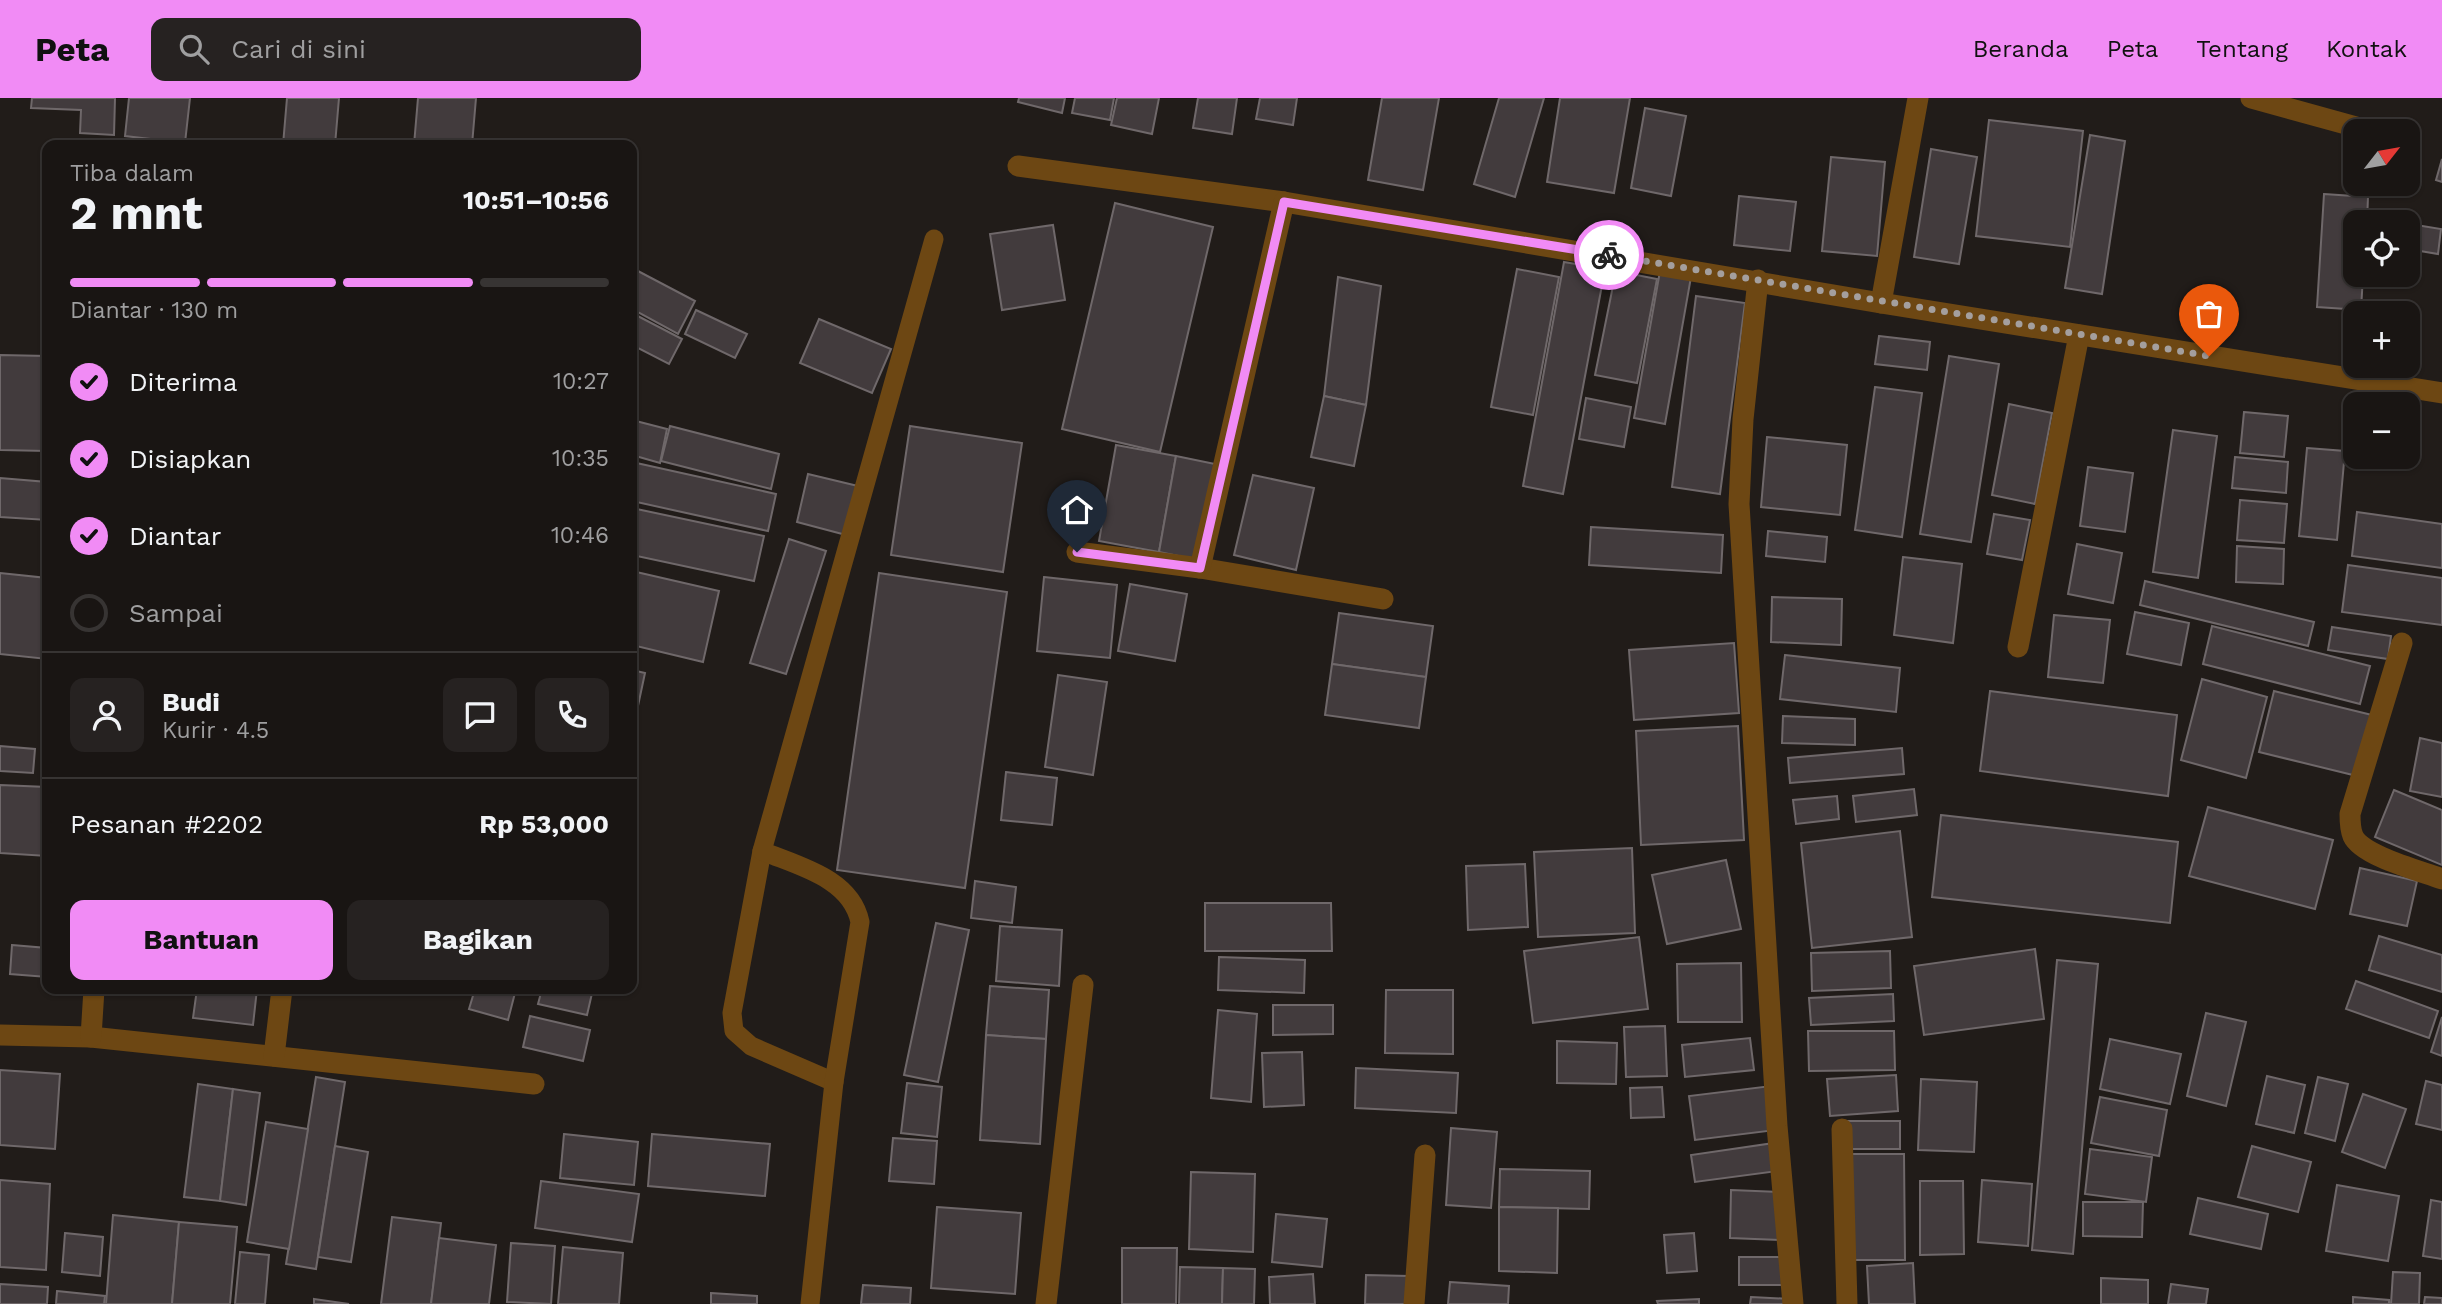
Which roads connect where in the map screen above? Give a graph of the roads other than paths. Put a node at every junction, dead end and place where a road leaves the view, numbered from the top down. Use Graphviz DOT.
graph roads {
  1 [pos="1918,98"];
  2 [pos="2251,98"];
  3 [pos="2343,123"];
  4 [pos="1018,166"];
  5 [pos="1284,202"];
  6 [pos="934,239"];
  7 [pos="1758,280"];
  8 [pos="1881,303"];
  9 [pos="2079,335"];
  10 [pos="2442,393"];
  11 [pos="1077,552"];
  12 [pos="1200,568"];
  13 [pos="1383,599"];
  14 [pos="2402,643"];
  15 [pos="2018,647"];
  16 [pos="762,851"];
  17 [pos="2442,879"];
  18 [pos="1083,985"];
  19 [pos="94,994"];
  20 [pos="281,994"];
  21 [pos="0,1035"];
  22 [pos="91,1037"];
  23 [pos="274,1056"];
  24 [pos="834,1082"];
  25 [pos="534,1084"];
  26 [pos="1842,1129"];
  27 [pos="1425,1154"];
  28 [pos="810,1304"];
  29 [pos="1046,1304"];
  30 [pos="1414,1304"];
  31 [pos="1793,1304"];
  32 [pos="1847,1304"];
  1 -- 8 [label="street"];
  2 -- 3 [label="street"];
  4 -- 5 [label="street"];
  5 -- 7 [label="street"];
  5 -- 12 [label="street"];
  6 -- 16 [label="lane"];
  7 -- 8 [label="street"];
  7 -- 31 [label="street"];
  8 -- 9 [label="street"];
  9 -- 10 [label="street"];
  9 -- 15 [label="street"];
  11 -- 12 [label="street"];
  12 -- 13 [label="street"];
  14 -- 17 [label="street"];
  16 -- 24 [label="lane"];
  16 -- 24 [label="lane"];
  18 -- 29 [label="street"];
  19 -- 22 [label="street"];
  20 -- 23 [label="street"];
  21 -- 22 [label="street"];
  22 -- 23 [label="street"];
  23 -- 25 [label="street"];
  24 -- 28 [label="lane"];
  26 -- 32 [label="street"];
  27 -- 30 [label="street"];
}
